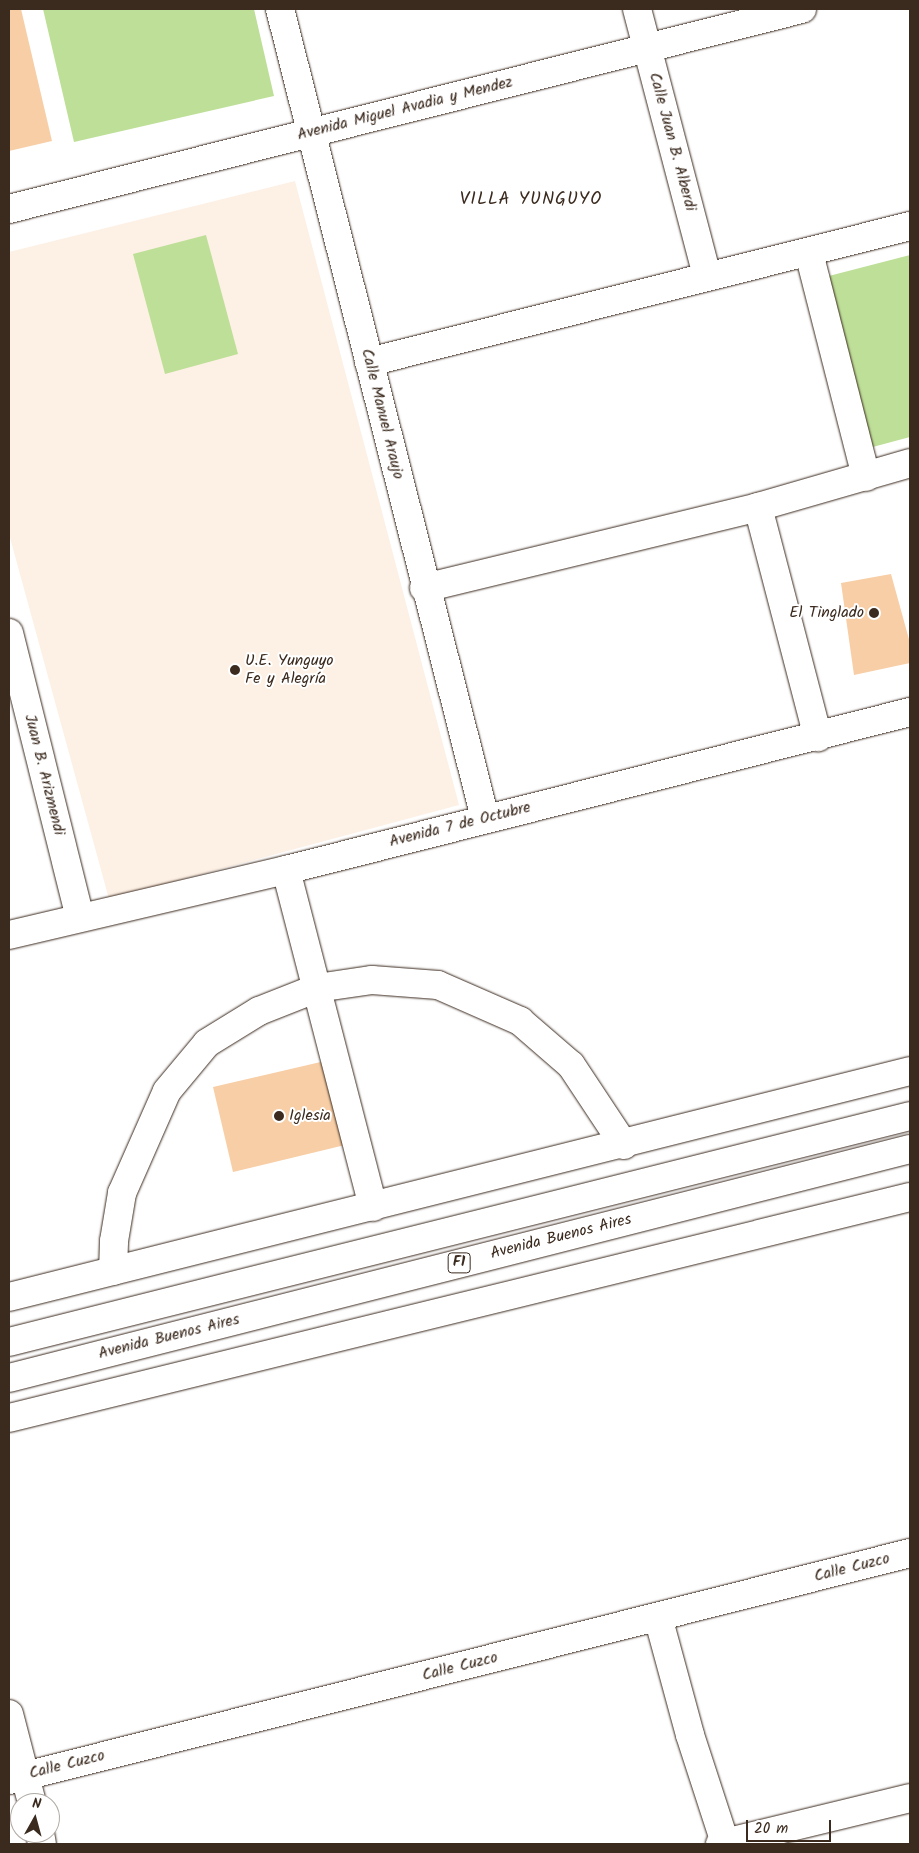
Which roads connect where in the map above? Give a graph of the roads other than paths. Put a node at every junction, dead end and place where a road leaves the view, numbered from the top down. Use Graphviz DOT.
graph roads {
  1 [pos="280,9"];
  2 [pos="637,9"];
  3 [pos="802,9"];
  4 [pos="647,48"];
  5 [pos="312,132"];
  6 [pos="9,209"];
  7 [pos="910,226"];
  8 [pos="809,253"];
  9 [pos="707,275"];
  10 [pos="370,362"];
  11 [pos="910,463"];
  12 [pos="866,477"];
  13 [pos="758,507"];
  14 [pos="424,588"];
  15 [pos="9,633"];
  16 [pos="15,689"];
  17 [pos="910,712"];
  18 [pos="818,737"];
  19 [pos="485,818"];
  20 [pos="286,870"];
  21 [pos="80,917"];
  22 [pos="9,935"];
  23 [pos="317,988"];
  24 [pos="910,1071"];
  25 [pos="910,1116"];
  26 [pos="624,1145"];
  27 [pos="910,1149"];
  28 [pos="910,1197"];
  29 [pos="373,1207"];
  30 [pos="114,1271"];
  31 [pos="9,1297"];
  32 [pos="9,1342"];
  33 [pos="9,1378"];
  34 [pos="9,1418"];
  35 [pos="910,1553"];
  36 [pos="658,1617"];
  37 [pos="9,1714"];
  38 [pos="17,1778"];
  39 [pos="26,1793"];
  40 [pos="910,1798"];
  41 [pos="722,1844"];
  1 -- 5 [label="main road, Calle Manuel Araujo"];
  2 -- 4 [label="main road, Calle Juan B. Alberdi"];
  3 -- 4 [label="main road, Avenida Miguel Avadia y Mendez"];
  4 -- 5 [label="main road, Avenida Miguel Avadia y Mendez"];
  4 -- 9 [label="main road, Calle Juan B. Alberdi"];
  5 -- 6 [label="main road, Avenida Miguel Avadia y Mendez"];
  5 -- 10 [label="main road, Calle Manuel Araujo"];
  7 -- 8 [label="main road"];
  8 -- 9 [label="main road"];
  8 -- 12 [label="main road"];
  9 -- 10 [label="main road"];
  10 -- 14 [label="main road, Calle Manuel Araujo"];
  11 -- 12 [label="main road"];
  12 -- 13 [label="main road"];
  13 -- 14 [label="main road"];
  13 -- 18 [label="main road"];
  14 -- 19 [label="main road, Calle Manuel Araujo"];
  15 -- 16 [label="main road, Juan B. Arizmendi"];
  16 -- 21 [label="main road, Juan B. Arizmendi"];
  17 -- 18 [label="main road, Avenida 7 de Octubre"];
  18 -- 19 [label="main road, Avenida 7 de Octubre"];
  19 -- 20 [label="main road, Avenida 7 de Octubre"];
  20 -- 21 [label="main road, Avenida 7 de Octubre"];
  20 -- 23 [label="main road"];
  21 -- 22 [label="main road, Avenida 7 de Octubre"];
  23 -- 26 [label="main road"];
  23 -- 29 [label="main road"];
  23 -- 30 [label="main road"];
  24 -- 26 [label="main road"];
  25 -- 32 [label="main road, Avenida Buenos Aires / F1"];
  26 -- 29 [label="main road"];
  27 -- 33 [label="main road, Avenida Buenos Aires / F1"];
  28 -- 34 [label="main road"];
  29 -- 30 [label="main road"];
  30 -- 31 [label="main road"];
  35 -- 36 [label="main road, Calle Cuzco"];
  36 -- 38 [label="main road, Calle Cuzco"];
  36 -- 41 [label="main road"];
  37 -- 38 [label="main road"];
  38 -- 39 [label="main road"];
  40 -- 41 [label="main road"];
}
